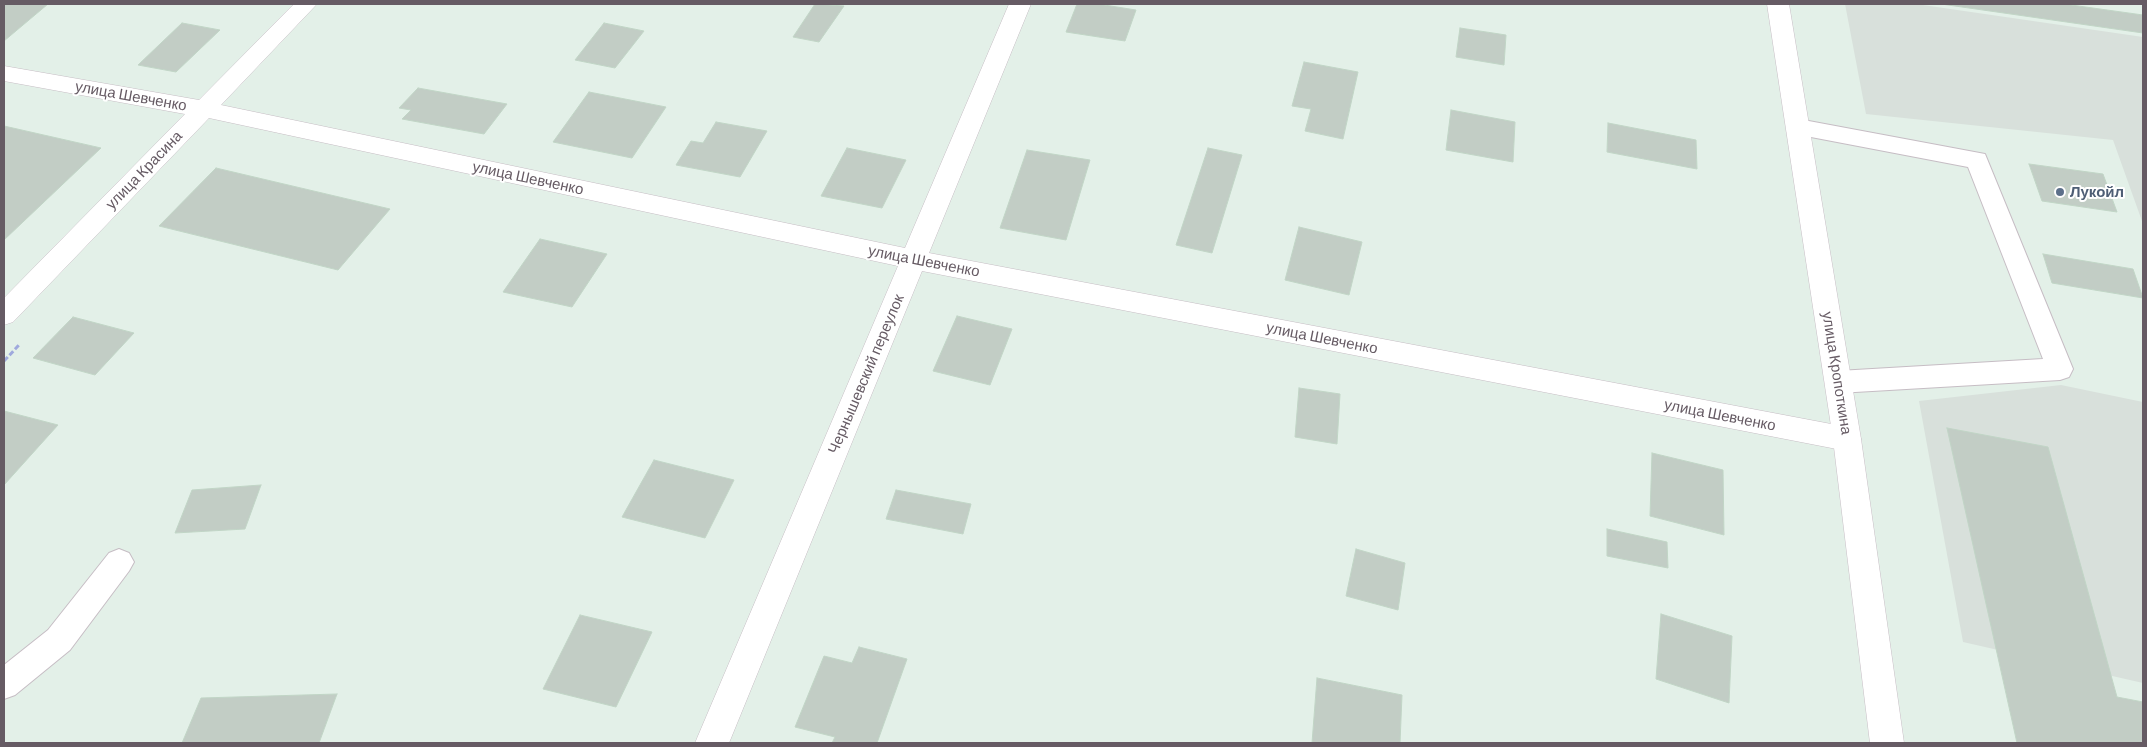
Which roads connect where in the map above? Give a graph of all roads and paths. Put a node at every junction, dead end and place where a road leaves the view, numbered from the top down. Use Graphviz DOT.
graph roads {
  1 [pos="306,4"];
  2 [pos="1020,4"];
  3 [pos="1778,4"];
  4 [pos="4,73"];
  5 [pos="202,109"];
  6 [pos="1798,127"];
  7 [pos="914,260"];
  8 [pos="4,315"];
  9 [pos="1838,382"];
  10 [pos="1847,439"];
  11 [pos="119,562"];
  12 [pos="4,684"];
  13 [pos="712,743"];
  14 [pos="1886,743"];
  1 -- 5 [label="street, улица Красина"];
  2 -- 7 [label="street, Чернышевский переулок"];
  3 -- 6 [label="street, улица Кропоткина"];
  4 -- 5 [label="street, улица Шевченко"];
  5 -- 7 [label="street, улица Шевченко"];
  5 -- 8 [label="street, улица Красина"];
  6 -- 9 [label="street, улица Кропоткина"];
  6 -- 9 [label="lane"];
  7 -- 10 [label="street, улица Шевченко"];
  7 -- 13 [label="street, Чернышевский переулок"];
  9 -- 10 [label="street, улица Кропоткина"];
  10 -- 14 [label="street, улица Кропоткина"];
  11 -- 12 [label="lane"];
}
